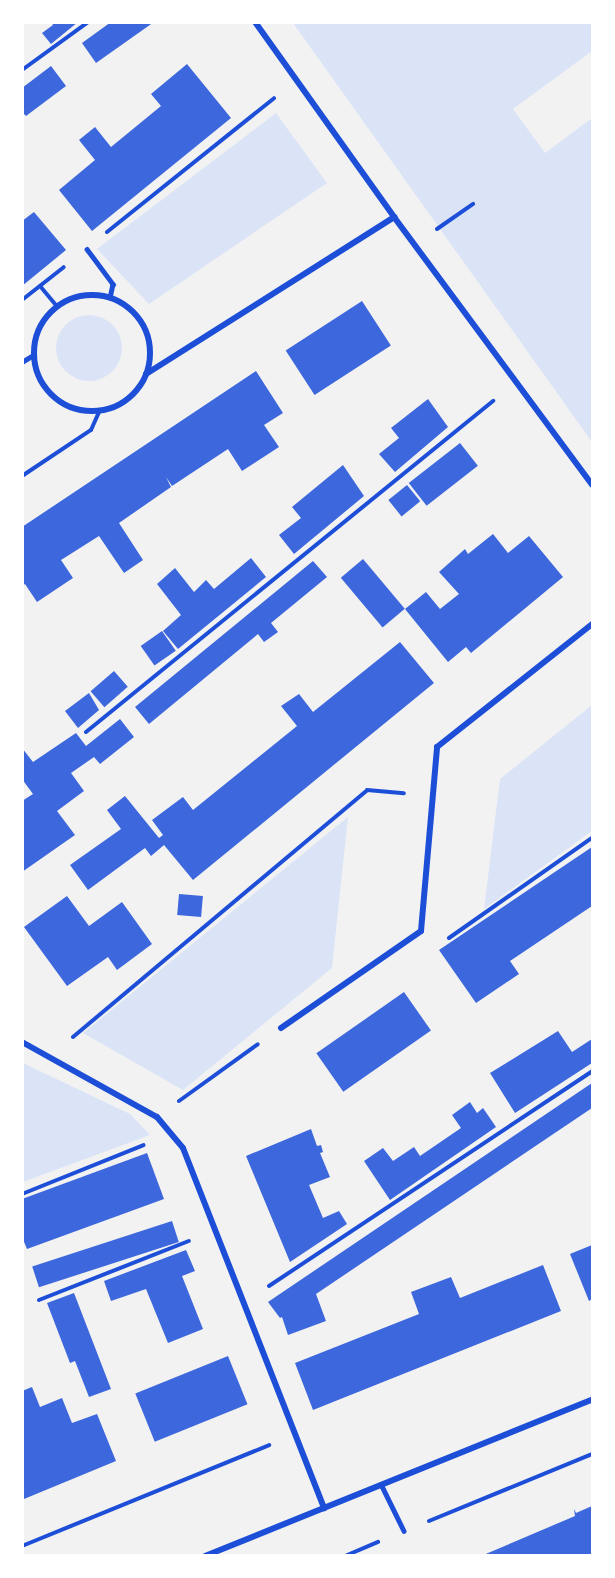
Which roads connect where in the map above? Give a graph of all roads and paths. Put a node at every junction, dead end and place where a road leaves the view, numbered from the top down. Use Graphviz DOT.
graph roads {
  1 [pos="88,22"];
  2 [pos="255,22"];
  3 [pos="22,70"];
  4 [pos="296,80"];
  5 [pos="473,204"];
  6 [pos="394,217"];
  7 [pos="414,245"];
  8 [pos="87,249"];
  9 [pos="40,286"];
  10 [pos="110,298"];
  11 [pos="22,300"];
  12 [pos="57,306"];
  13 [pos="33,355"];
  14 [pos="22,362"];
  15 [pos="146,374"];
  16 [pos="516,383"];
  17 [pos="100,410"];
  18 [pos="22,476"];
  19 [pos="592,485"];
  20 [pos="592,624"];
  21 [pos="86,732"];
  22 [pos="433,795"];
  23 [pos="592,838"];
  24 [pos="421,931"];
  25 [pos="281,1028"];
  26 [pos="22,1042"];
  27 [pos="49,1057"];
  28 [pos="592,1071"];
  29 [pos="157,1117"];
  30 [pos="171,1134"];
  31 [pos="22,1194"];
  32 [pos="215,1231"];
  33 [pos="39,1300"];
  34 [pos="244,1303"];
  35 [pos="592,1400"];
  36 [pos="295,1434"];
  37 [pos="592,1454"];
  38 [pos="381,1485"];
  39 [pos="324,1508"];
  40 [pos="404,1531"];
  41 [pos="22,1546"];
  42 [pos="205,1556"];
  43 [pos="345,1556"];
  1 -- 3 [label="path"];
  2 -- 4 [label="street"];
  4 -- 6 [label="street"];
  4 -- 8 [label="path"];
  5 -- 7 [label="path"];
  6 -- 7 [label="street"];
  6 -- 15 [label="street"];
  7 -- 16 [label="street"];
  8 -- 9 [label="path"];
  8 -- 10 [label="lane"];
  9 -- 11 [label="path"];
  9 -- 12 [label="path"];
  10 -- 12 [label="street"];
  10 -- 15 [label="street"];
  12 -- 13 [label="street"];
  13 -- 14 [label="lane"];
  13 -- 17 [label="street"];
  15 -- 17 [label="street"];
  16 -- 19 [label="street"];
  16 -- 21 [label="path"];
  17 -- 18 [label="path"];
  20 -- 22 [label="street"];
  22 -- 24 [label="street"];
  22 -- 27 [label="path"];
  23 -- 24 [label="path"];
  24 -- 25 [label="street"];
  25 -- 29 [label="path"];
  26 -- 27 [label="street"];
  27 -- 29 [label="street"];
  28 -- 34 [label="path"];
  29 -- 30 [label="street"];
  30 -- 31 [label="path"];
  30 -- 32 [label="street"];
  32 -- 33 [label="path"];
  32 -- 34 [label="street"];
  34 -- 36 [label="street"];
  35 -- 38 [label="street"];
  36 -- 39 [label="street"];
  36 -- 41 [label="path"];
  37 -- 40 [label="path"];
  38 -- 39 [label="street"];
  38 -- 40 [label="lane"];
  39 -- 42 [label="street"];
  40 -- 43 [label="path"];
}
